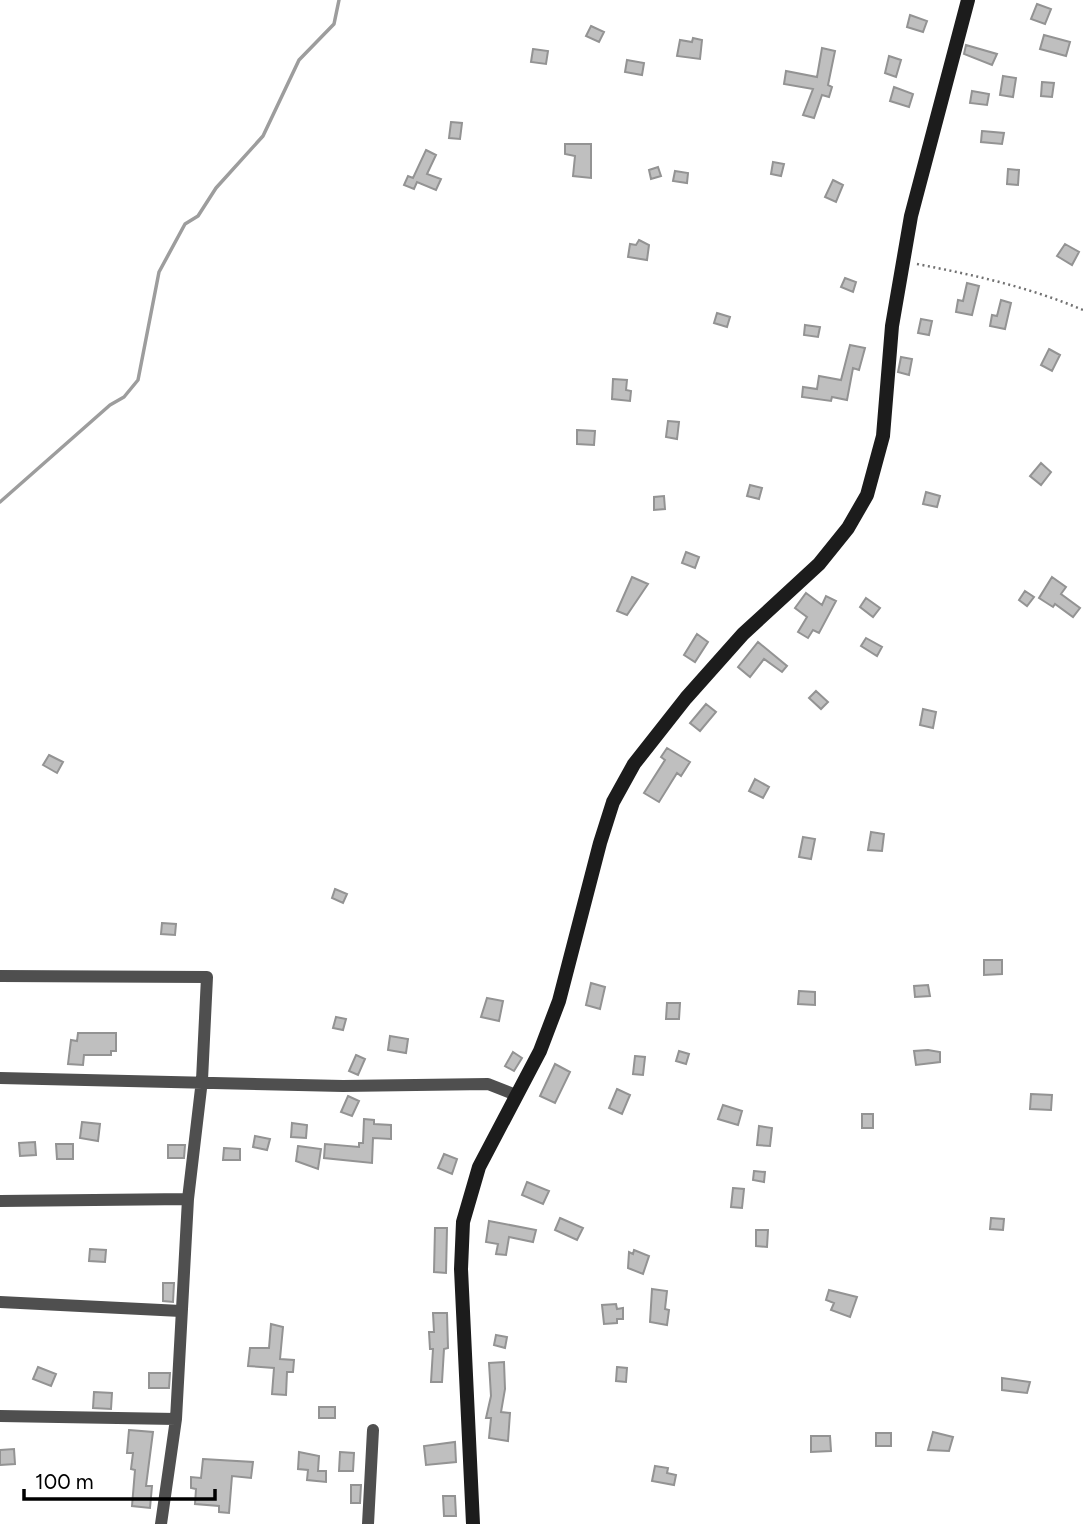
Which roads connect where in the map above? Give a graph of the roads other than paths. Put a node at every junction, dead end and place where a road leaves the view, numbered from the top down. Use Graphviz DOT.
graph roads {
  1 [pos="968,0"];
  2 [pos="0,976"];
  3 [pos="0,1078"];
  4 [pos="202,1080"];
  5 [pos="516,1095"];
  6 [pos="188,1199"];
  7 [pos="0,1201"];
  8 [pos="0,1302"];
  9 [pos="181,1311"];
  10 [pos="0,1416"];
  11 [pos="176,1419"];
  12 [pos="373,1430"];
  13 [pos="161,1524"];
  14 [pos="368,1524"];
  15 [pos="473,1524"];
  1 -- 5 [label="street"];
  2 -- 4 [label="street"];
  3 -- 4 [label="street"];
  4 -- 5 [label="street"];
  4 -- 6 [label="street"];
  5 -- 15 [label="street"];
  6 -- 7 [label="street"];
  6 -- 9 [label="street"];
  8 -- 9 [label="street"];
  9 -- 11 [label="street"];
  10 -- 11 [label="street"];
  11 -- 13 [label="street"];
  12 -- 14 [label="street"];
}
